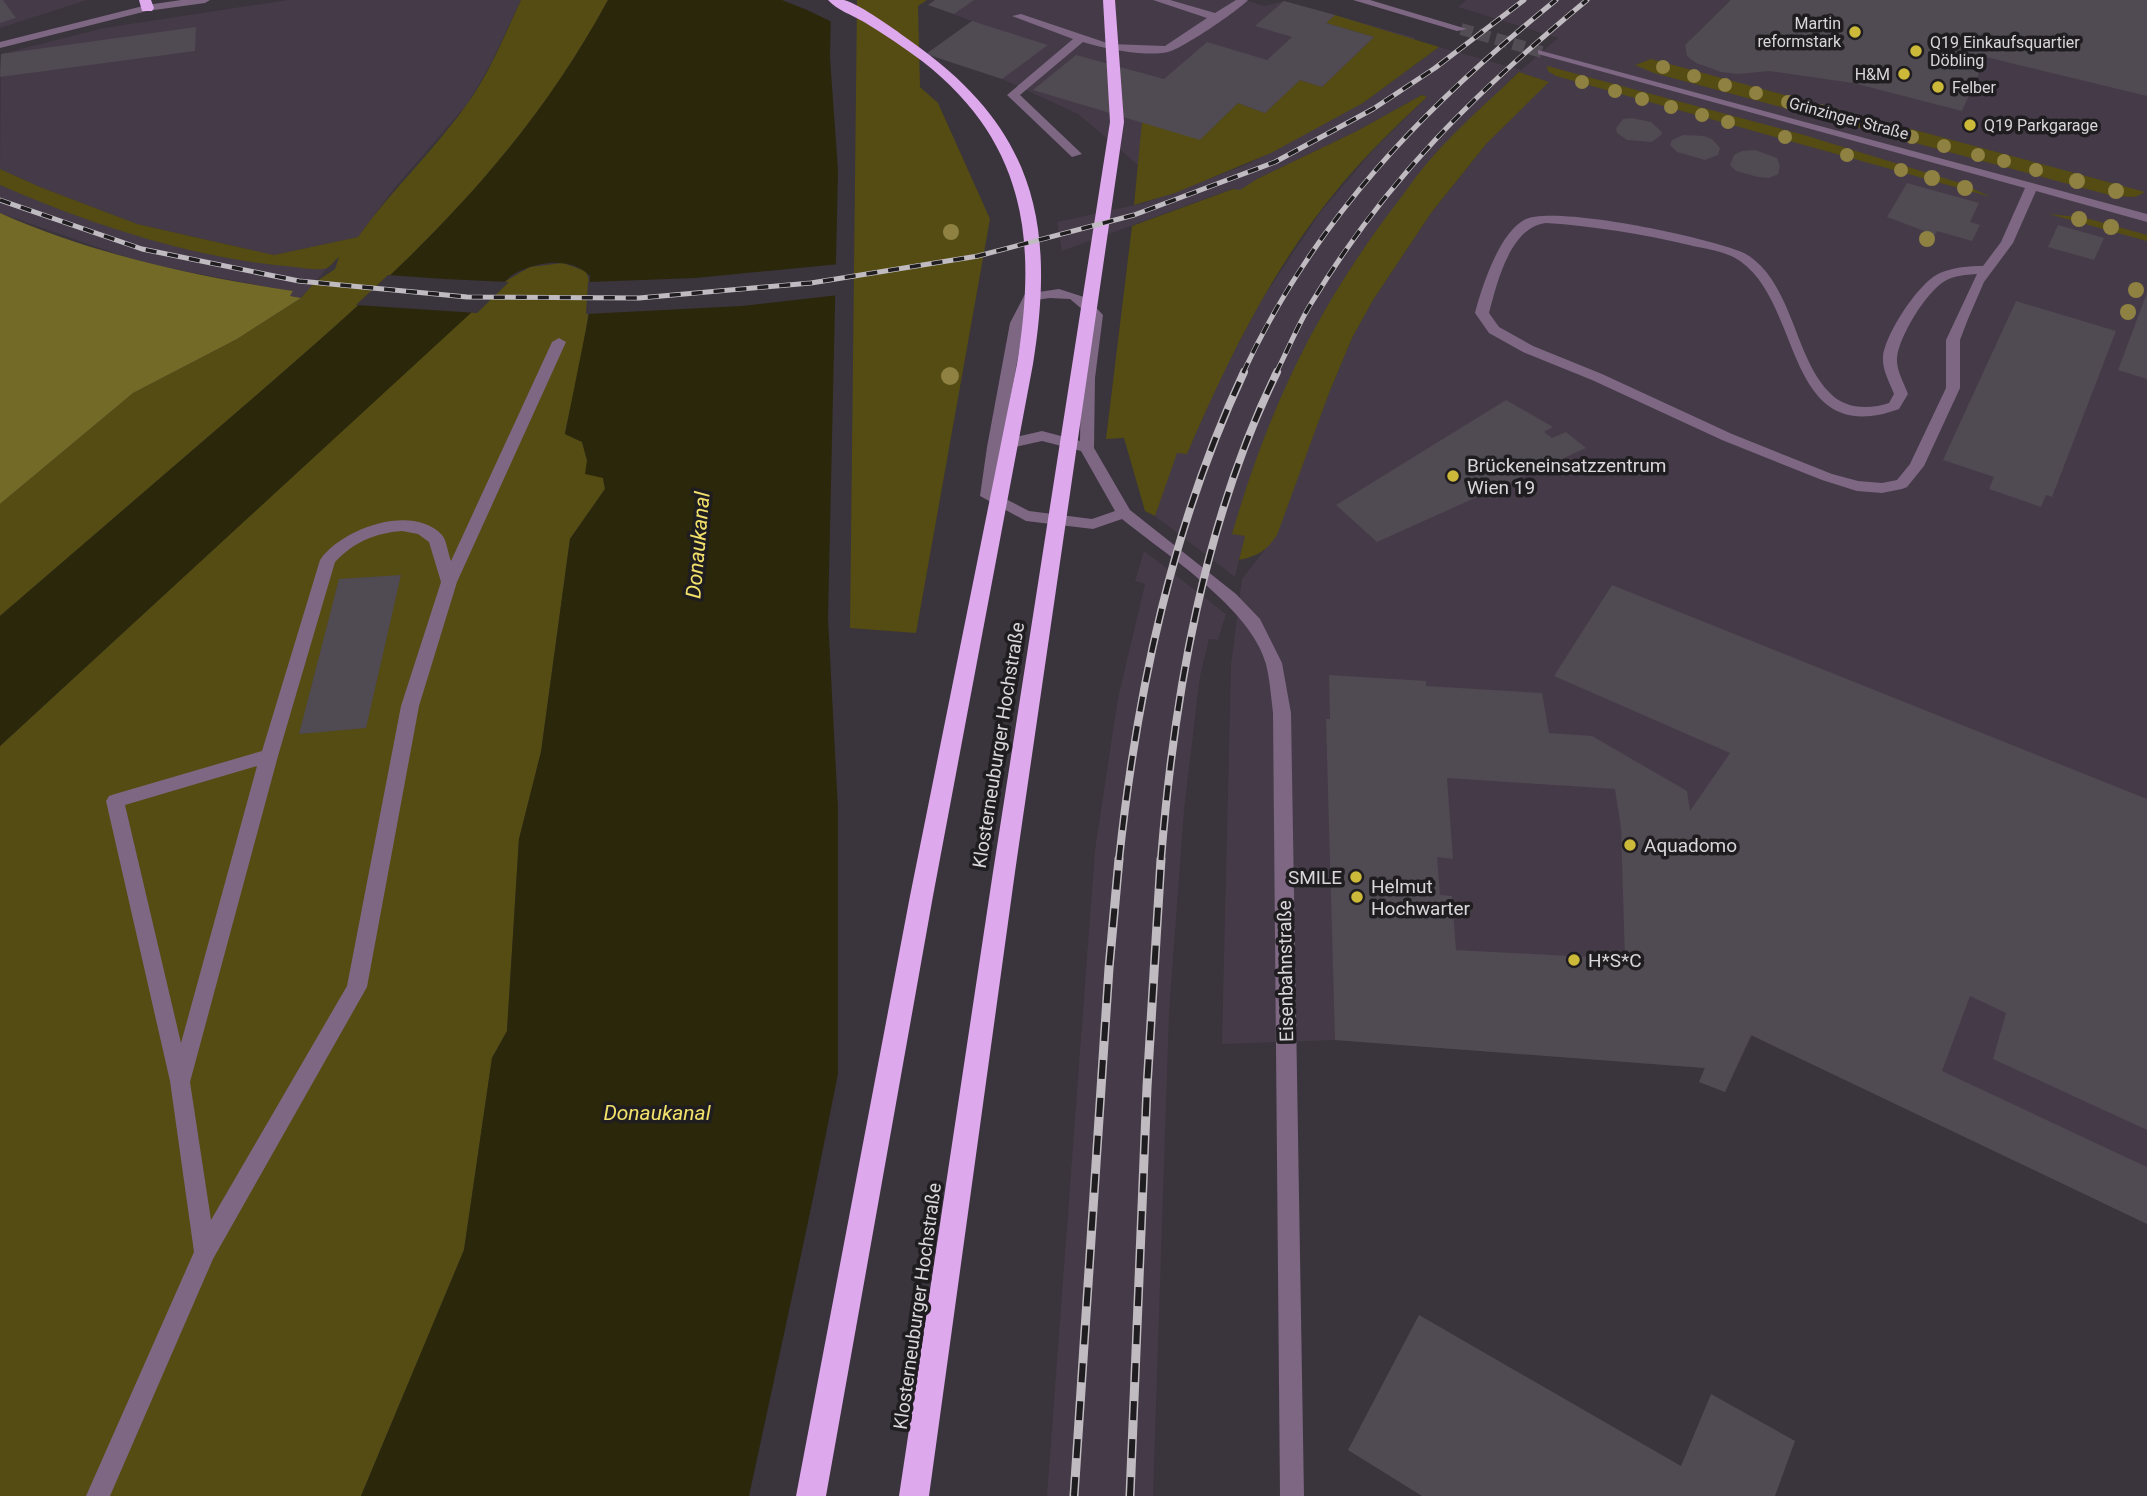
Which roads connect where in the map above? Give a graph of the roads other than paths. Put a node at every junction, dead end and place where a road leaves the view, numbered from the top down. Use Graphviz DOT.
graph roads {
  1 [pos="205,0"];
  2 [pos="834,0"];
  3 [pos="1109,0"];
  4 [pos="1158,0"];
  5 [pos="1243,0"];
  6 [pos="1358,0"];
  7 [pos="146,4"];
  8 [pos="1017,16"];
  9 [pos="1219,18"];
  10 [pos="1461,29"];
  11 [pos="1081,38"];
  12 [pos="0,45"];
  13 [pos="1542,52"];
  14 [pos="1076,154"];
  15 [pos="2032,186"];
  16 [pos="2147,218"];
  17 [pos="1990,269"];
  18 [pos="559,342"];
  19 [pos="994,447"];
  20 [pos="1087,448"];
  21 [pos="1124,513"];
  22 [pos="449,582"];
  23 [pos="269,756"];
  24 [pos="180,1082"];
  25 [pos="205,1252"];
  26 [pos="98,1496"];
  27 [pos="811,1496"];
  28 [pos="914,1496"];
  29 [pos="1292,1496"];
  1 -- 7 [label="street"];
  2 -- 27 [label="highway"];
  3 -- 28 [label="highway, Klosterneuburger Hochstraße"];
  4 -- 9 [label="street"];
  5 -- 9 [label="street"];
  6 -- 10 [label="street"];
  7 -- 12 [label="street"];
  8 -- 11 [label="street"];
  9 -- 11 [label="street"];
  11 -- 14 [label="street"];
  13 -- 15 [label="street, Grinzinger Straße"];
  15 -- 16 [label="street, Grinzinger Straße"];
  15 -- 17 [label="street"];
  17 -- 17 [label="street"];
  18 -- 22 [label="street"];
  19 -- 20 [label="street"];
  19 -- 20 [label="street"];
  19 -- 21 [label="street"];
  20 -- 21 [label="street, Eisenbahnstraße"];
  21 -- 29 [label="street, Eisenbahnstraße"];
  22 -- 23 [label="street"];
  22 -- 25 [label="street"];
  23 -- 24 [label="street"];
  23 -- 24 [label="street"];
  24 -- 25 [label="street"];
  25 -- 26 [label="street"];
}
